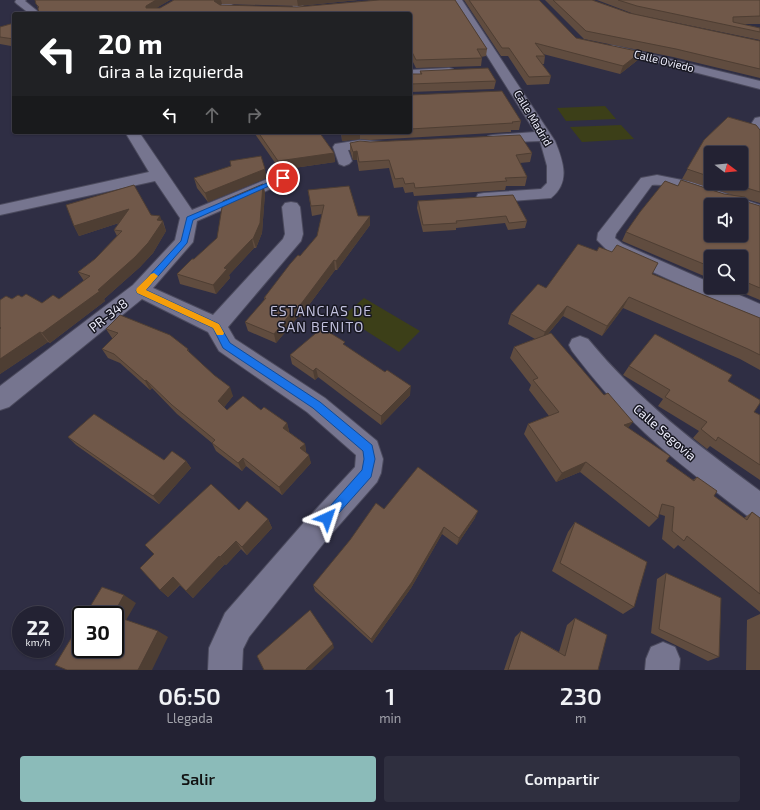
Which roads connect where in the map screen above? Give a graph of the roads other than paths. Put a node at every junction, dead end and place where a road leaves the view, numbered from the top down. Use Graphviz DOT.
graph roads {
  1 [pos="21,0"];
  2 [pos="232,0"];
  3 [pos="298,0"];
  4 [pos="457,0"];
  5 [pos="237,9"];
  6 [pos="218,11"];
  7 [pos="298,11"];
  8 [pos="33,12"];
  9 [pos="601,47"];
  10 [pos="487,70"];
  11 [pos="503,70"];
  12 [pos="464,71"];
  13 [pos="412,74"];
  14 [pos="760,85"];
  15 [pos="518,93"];
  16 [pos="503,94"];
  17 [pos="760,122"];
  18 [pos="133,134"];
  19 [pos="760,134"];
  20 [pos="545,136"];
  21 [pos="482,139"];
  22 [pos="394,144"];
  23 [pos="344,161"];
  24 [pos="159,175"];
  25 [pos="283,178"];
  26 [pos="474,198"];
  27 [pos="291,207"];
  28 [pos="0,210"];
  29 [pos="760,211"];
  30 [pos="189,218"];
  31 [pos="140,290"];
  32 [pos="760,313"];
  33 [pos="216,326"];
  34 [pos="580,345"];
  35 [pos="0,400"];
  36 [pos="760,508"];
  37 [pos="225,670"];
  1 -- 8 [label="street"];
  2 -- 6 [label="street"];
  3 -- 7 [label="street"];
  4 -- 11 [label="street, Calle Madrid"];
  5 -- 6 [label="street"];
  9 -- 14 [label="street, Calle Oviedo"];
  10 -- 11 [label="street"];
  11 -- 15 [label="street, Calle Madrid"];
  12 -- 13 [label="street"];
  15 -- 16 [label="street"];
  15 -- 20 [label="street, Calle Madrid"];
  17 -- 19 [label="street"];
  18 -- 24 [label="street"];
  20 -- 21 [label="street"];
  20 -- 26 [label="street, Calle Madrid"];
  22 -- 23 [label="street"];
  24 -- 28 [label="street"];
  24 -- 30 [label="street"];
  25 -- 30 [label="street"];
  27 -- 33 [label="street"];
  29 -- 32 [label="street"];
  30 -- 31 [label="street, PR-348 / PR-348"];
  31 -- 33 [label="street"];
  31 -- 35 [label="street, PR-348 / PR-348"];
  33 -- 37 [label="street"];
  34 -- 36 [label="street, Calle Segovia"];
}
